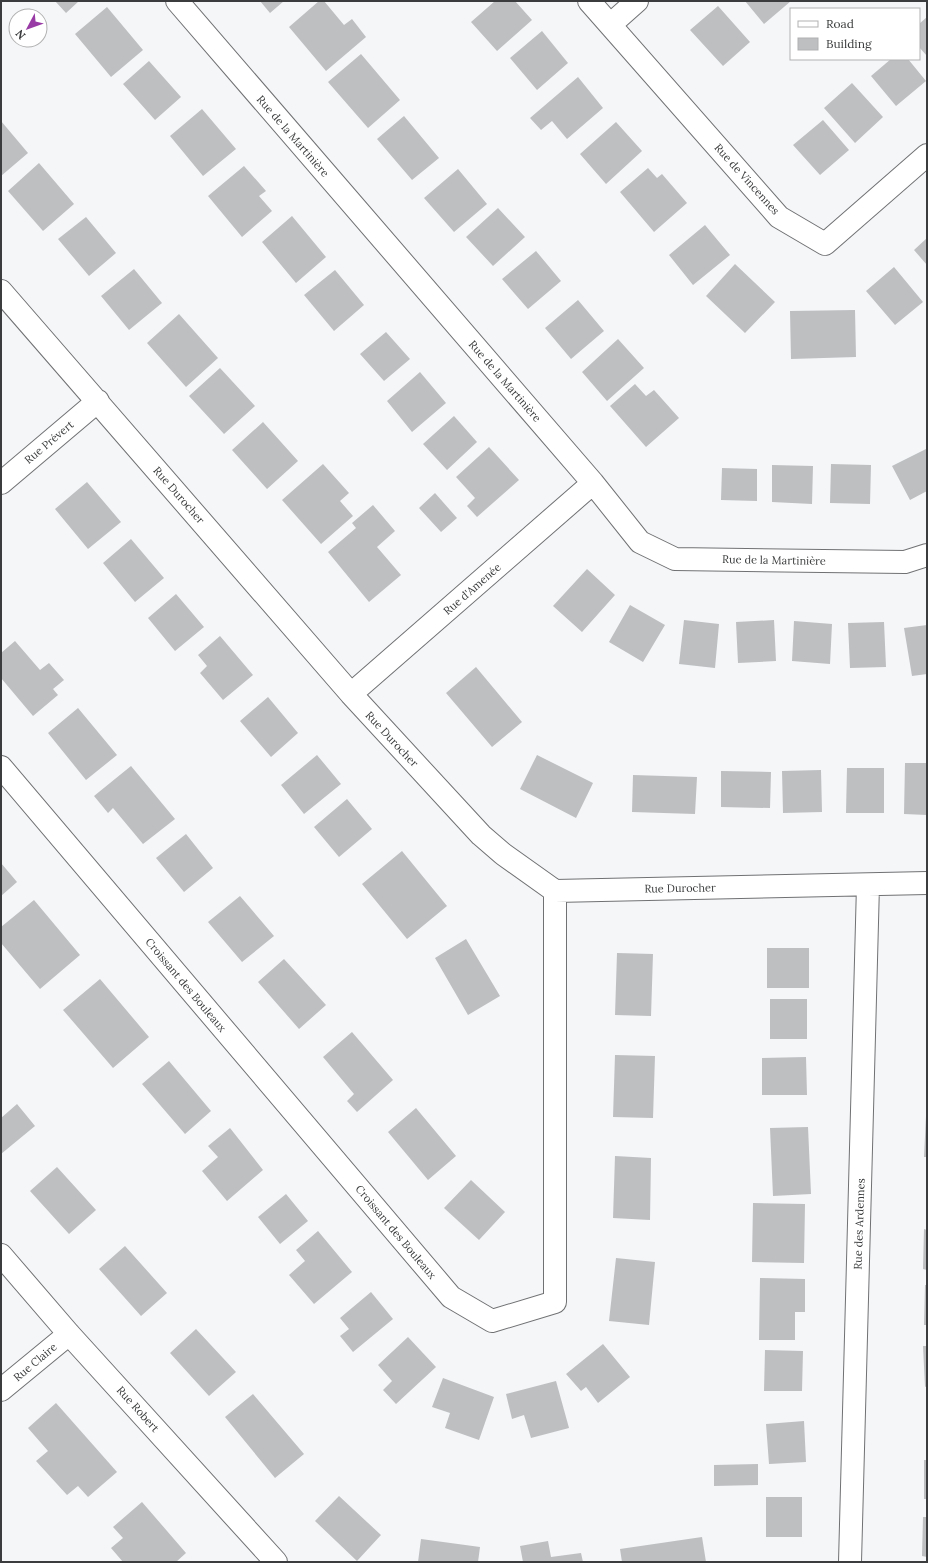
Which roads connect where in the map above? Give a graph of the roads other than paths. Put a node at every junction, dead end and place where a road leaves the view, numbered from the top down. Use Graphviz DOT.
graph roads {
  1 [pos="177,1"];
  2 [pos="589,1"];
  3 [pos="637,1"];
  4 [pos="610,25"];
  5 [pos="927,155"];
  6 [pos="1,291"];
  7 [pos="98,400"];
  8 [pos="1,483"];
  9 [pos="593,483"];
  10 [pos="927,555"];
  11 [pos="351,694"];
  12 [pos="1,767"];
  13 [pos="927,883"];
  14 [pos="868,885"];
  15 [pos="555,891"];
  16 [pos="1,1255"];
  17 [pos="69,1334"];
  18 [pos="1,1390"];
  19 [pos="276,1562"];
  20 [pos="850,1562"];
  1 -- 9 [label="street, Rue de la Martinière"];
  2 -- 4 [label="street, Rue de Vincennes"];
  3 -- 4 [label="street"];
  4 -- 5 [label="street, Rue de Vincennes"];
  6 -- 7 [label="street, Rue Durocher"];
  7 -- 8 [label="street, Rue Prévert"];
  7 -- 11 [label="street, Rue Durocher"];
  9 -- 10 [label="street, Rue de la Martinière"];
  9 -- 11 [label="street, Rue d'Amenée"];
  11 -- 15 [label="street, Rue Durocher"];
  12 -- 15 [label="street, Croissant des Bouleaux"];
  13 -- 14 [label="street, Rue Durocher"];
  14 -- 15 [label="street, Rue Durocher"];
  14 -- 20 [label="street, Rue des Ardennes"];
  16 -- 17 [label="street, Rue Robert"];
  17 -- 18 [label="street, Rue Claire"];
  17 -- 19 [label="street, Rue Robert"];
}
